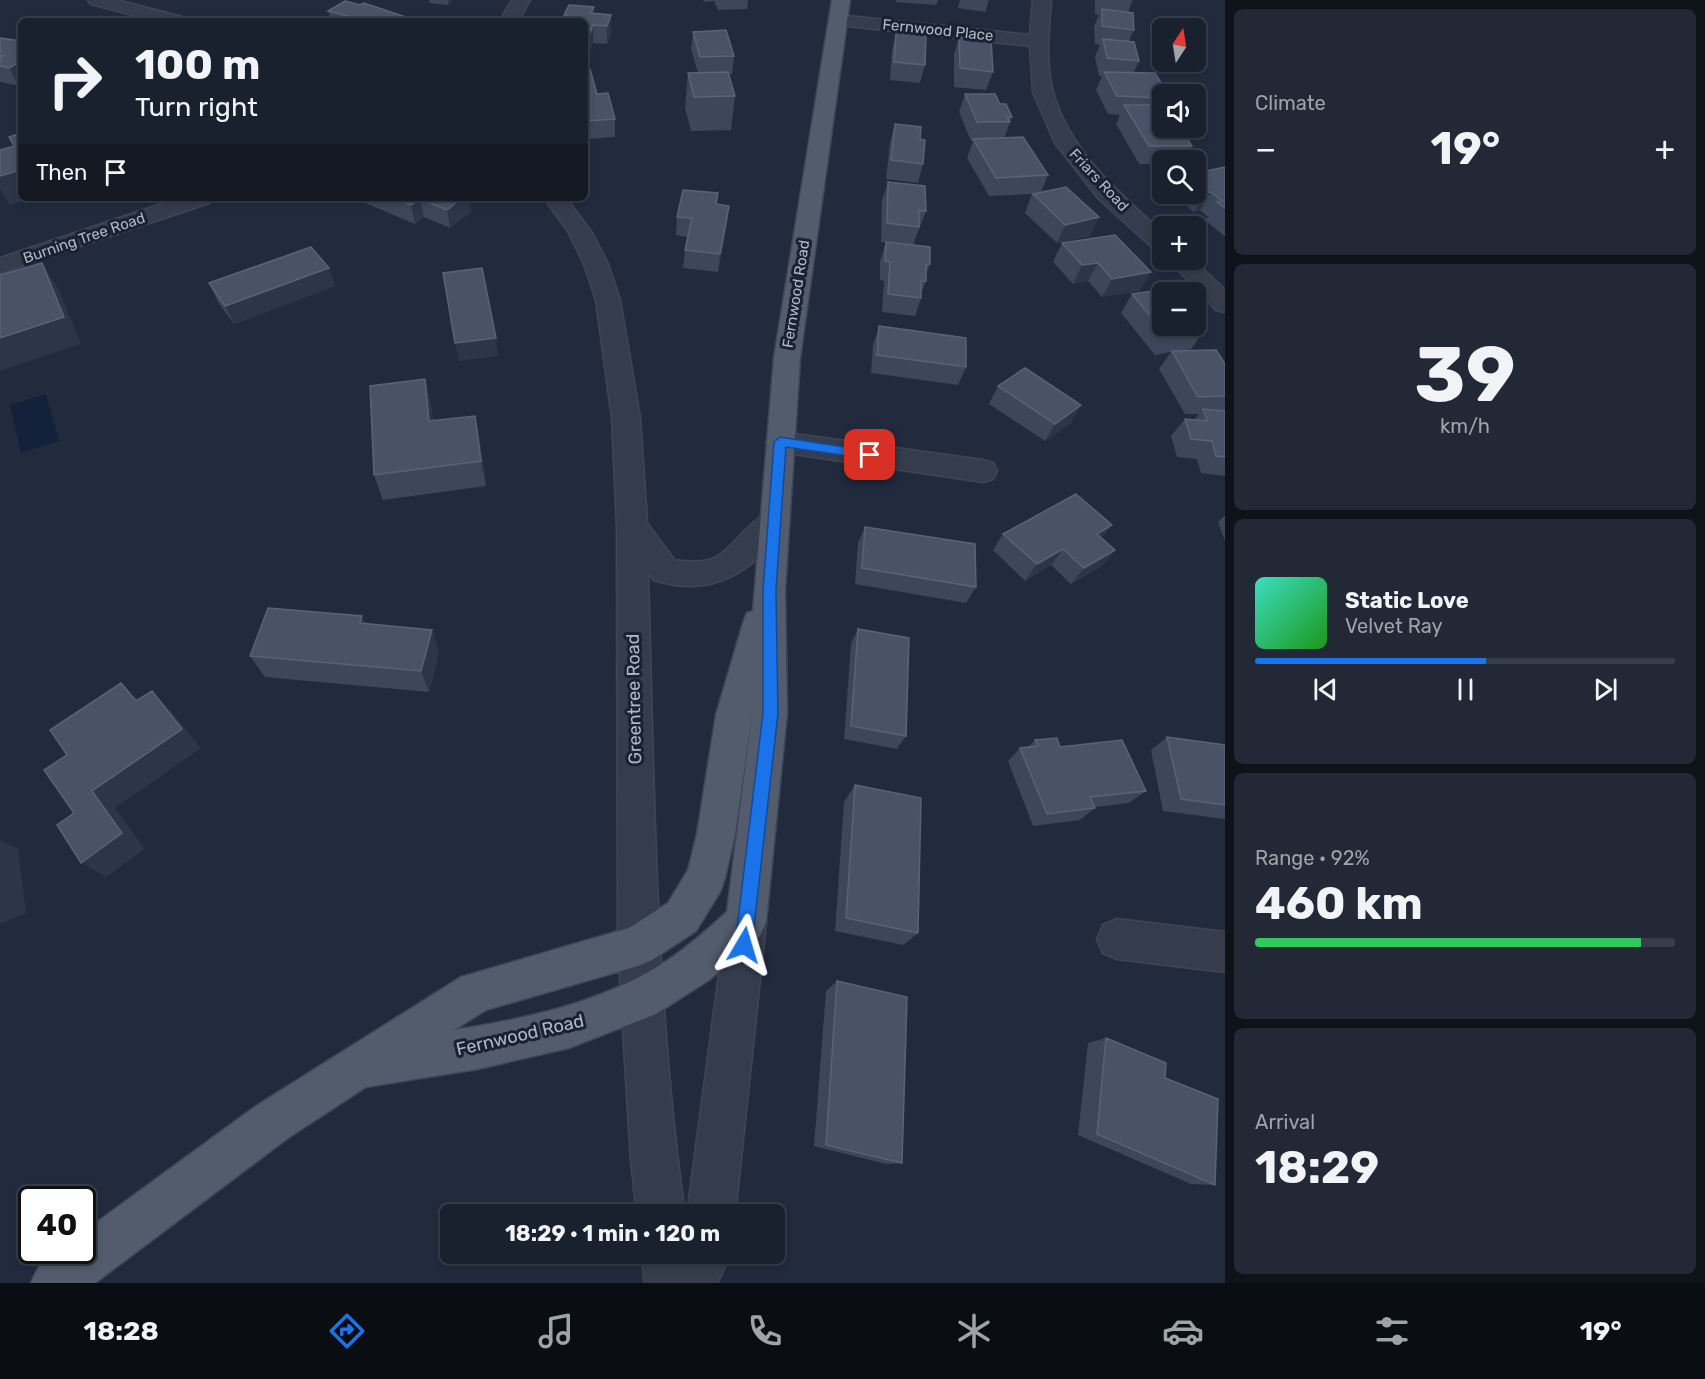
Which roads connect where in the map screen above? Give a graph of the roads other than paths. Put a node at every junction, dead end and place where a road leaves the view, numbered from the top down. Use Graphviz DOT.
graph roads {
  1 [pos="98,0"];
  2 [pos="521,0"];
  3 [pos="1042,0"];
  4 [pos="840,10"];
  5 [pos="165,18"];
  6 [pos="511,18"];
  7 [pos="1039,40"];
  8 [pos="192,201"];
  9 [pos="557,201"];
  10 [pos="1152,235"];
  11 [pos="0,266"];
  12 [pos="1192,270"];
  13 [pos="1220,292"];
  14 [pos="780,442"];
  15 [pos="983,471"];
  16 [pos="774,522"];
  17 [pos="632,526"];
  18 [pos="769,590"];
  19 [pos="746,922"];
  20 [pos="1117,939"];
  21 [pos="638,946"];
  22 [pos="1225,952"];
  23 [pos="641,999"];
  24 [pos="363,1066"];
  25 [pos="660,1204"];
  26 [pos="712,1204"];
  27 [pos="666,1264"];
  28 [pos="701,1264"];
  29 [pos="55,1283"];
  30 [pos="669,1283"];
  31 [pos="689,1283"];
  1 -- 5 [label="street"];
  2 -- 6 [label="street"];
  3 -- 7 [label="street, Friars Road"];
  4 -- 7 [label="street, Fernwood Place"];
  4 -- 14 [label="main road, Fernwood Road"];
  7 -- 10 [label="street, Friars Road"];
  8 -- 11 [label="street, Burning Tree Road"];
  9 -- 17 [label="street, Greentree Road"];
  12 -- 13 [label="street"];
  14 -- 15 [label="street"];
  14 -- 16 [label="main road, Fernwood Road"];
  16 -- 17 [label="street"];
  16 -- 18 [label="main road, Fernwood Road"];
  17 -- 21 [label="street, Greentree Road"];
  18 -- 19 [label="main road, Fernwood Road"];
  18 -- 21 [label="main road, Fernwood Road"];
  19 -- 23 [label="main road, Fernwood Road"];
  19 -- 26 [label="street"];
  20 -- 22 [label="street"];
  21 -- 23 [label="street, Greentree Road"];
  21 -- 24 [label="main road, Fernwood Road"];
  23 -- 24 [label="main road, Fernwood Road"];
  23 -- 25 [label="street, Greentree Road"];
  24 -- 29 [label="main road, Fernwood Road"];
  27 -- 30 [label="street"];
  28 -- 31 [label="street"];
}
